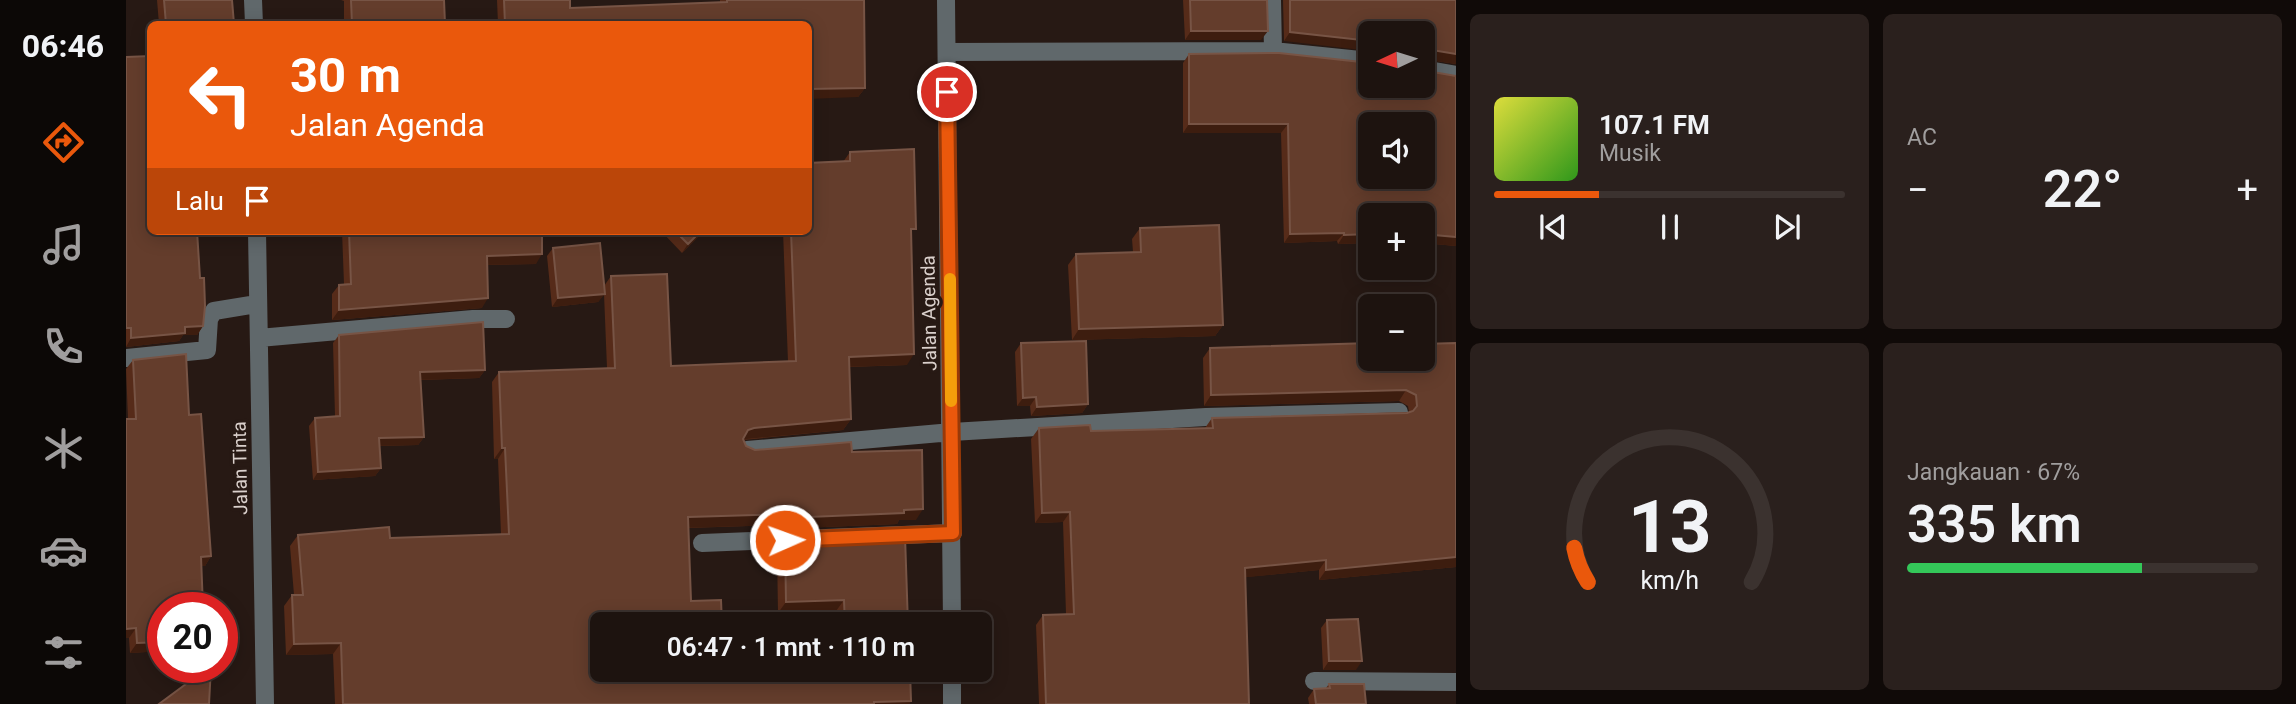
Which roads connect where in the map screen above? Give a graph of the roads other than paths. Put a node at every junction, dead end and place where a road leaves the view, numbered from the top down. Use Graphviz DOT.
graph roads {
  1 [pos="253,0"];
  2 [pos="946,0"];
  3 [pos="1272,0"];
  4 [pos="254,21"];
  5 [pos="1273,51"];
  6 [pos="947,52"];
  7 [pos="1358,60"];
  8 [pos="1435,71"];
  9 [pos="1456,75"];
  10 [pos="257,235"];
  11 [pos="257,304"];
  12 [pos="506,319"];
  13 [pos="259,338"];
  14 [pos="126,358"];
  15 [pos="1399,412"];
  16 [pos="952,432"];
  17 [pos="747,450"];
  18 [pos="953,533"];
  19 [pos="702,543"];
  20 [pos="953,612"];
  21 [pos="1314,681"];
  22 [pos="952,682"];
  23 [pos="1456,682"];
  24 [pos="265,704"];
  25 [pos="952,704"];
  1 -- 4 [label="street"];
  2 -- 6 [label="street, Jalan Agenda"];
  3 -- 5 [label="street"];
  5 -- 6 [label="street"];
  5 -- 7 [label="street"];
  6 -- 16 [label="street, Jalan Agenda"];
  8 -- 9 [label="street"];
  10 -- 11 [label="street, Jalan Tinta"];
  11 -- 13 [label="street, Jalan Tinta"];
  11 -- 14 [label="street"];
  12 -- 13 [label="street"];
  13 -- 24 [label="street, Jalan Tinta"];
  15 -- 16 [label="street"];
  16 -- 17 [label="street"];
  16 -- 18 [label="street, Jalan Agenda"];
  18 -- 19 [label="street"];
  18 -- 20 [label="street, Jalan Agenda"];
  21 -- 23 [label="street"];
  22 -- 25 [label="street"];
}
